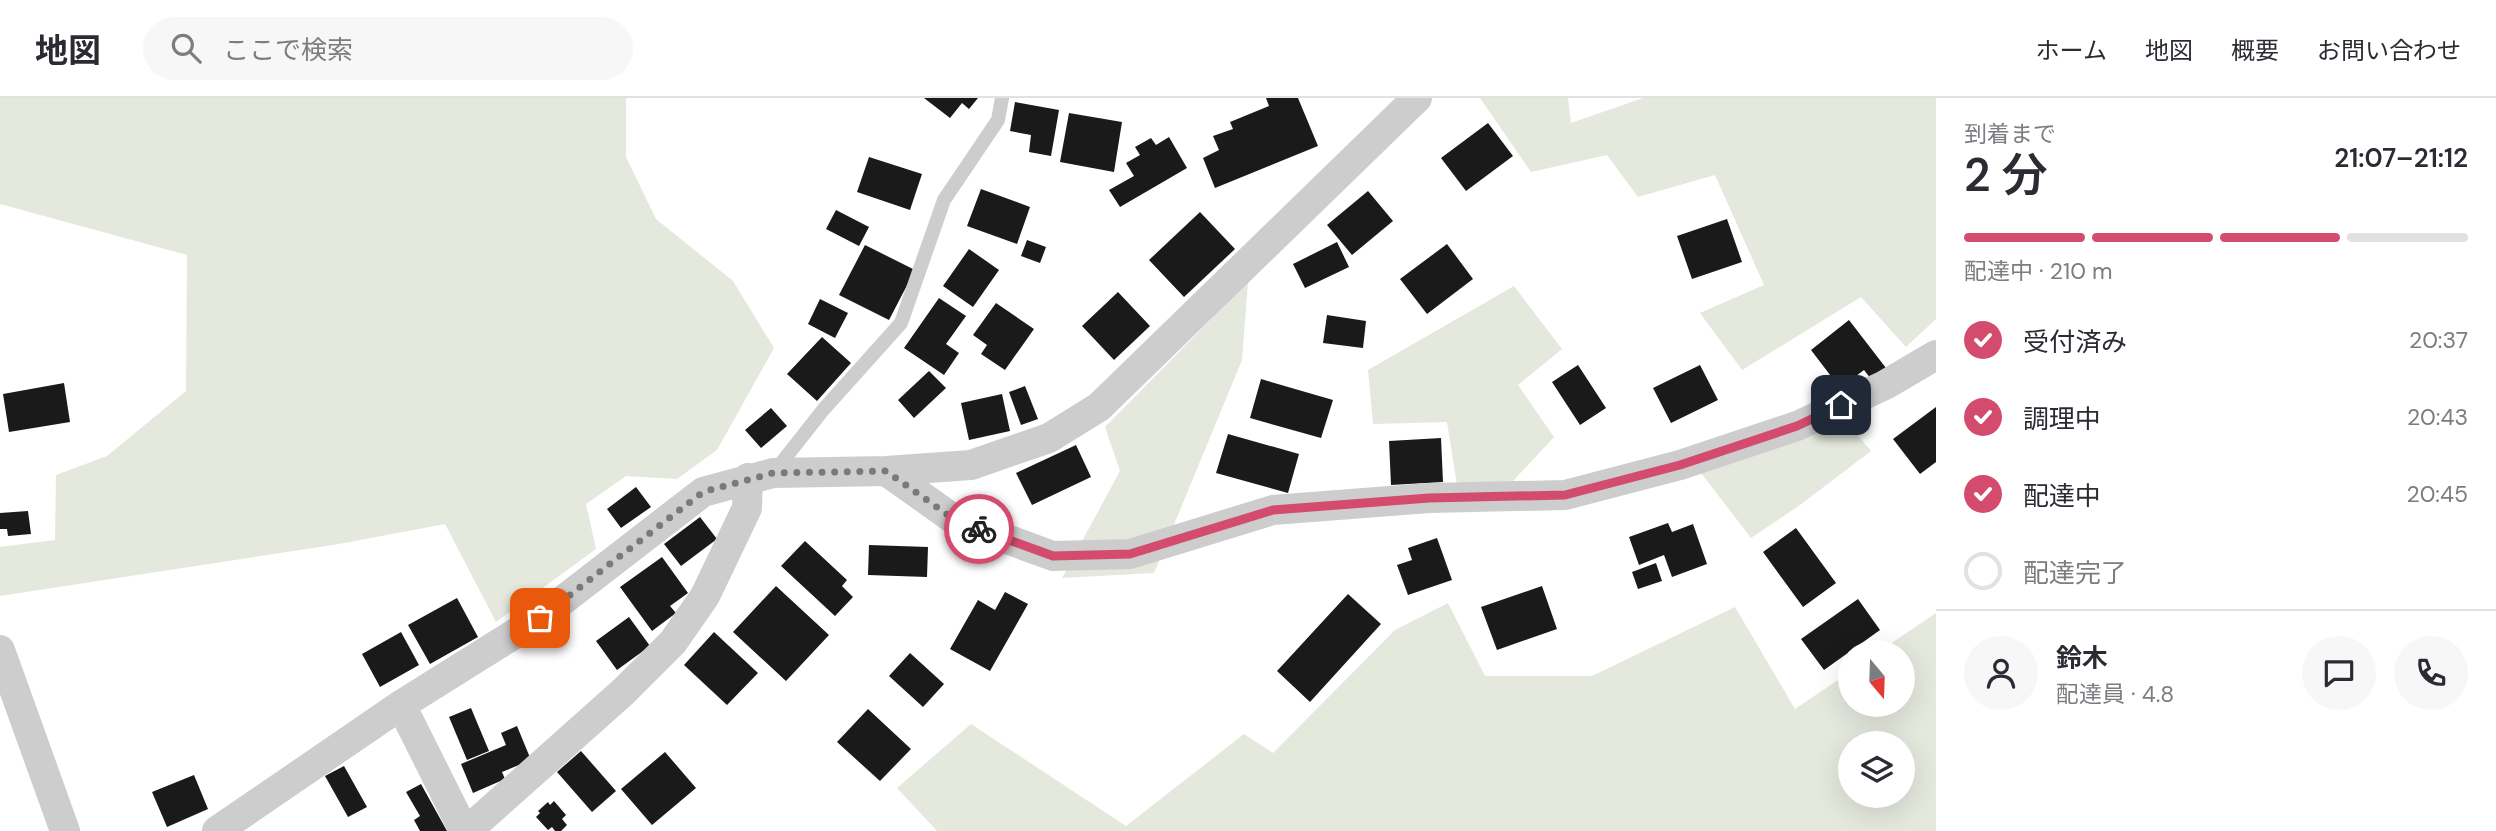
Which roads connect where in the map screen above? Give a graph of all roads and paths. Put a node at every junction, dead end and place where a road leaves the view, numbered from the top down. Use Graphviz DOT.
graph roads {
  1 [pos="1002,98"];
  2 [pos="1417,98"];
  3 [pos="1936,355"];
  4 [pos="886,471"];
  5 [pos="761,475"];
  6 [pos="0,650"];
  7 [pos="401,705"];
  8 [pos="65,831"];
  9 [pos="217,831"];
  10 [pos="465,831"];
  1 -- 5 [label="lane"];
  2 -- 4 [label="street"];
  3 -- 4 [label="street"];
  4 -- 5 [label="street"];
  5 -- 7 [label="street"];
  5 -- 10 [label="street"];
  6 -- 8 [label="street"];
  7 -- 9 [label="street"];
  7 -- 10 [label="street"];
}
